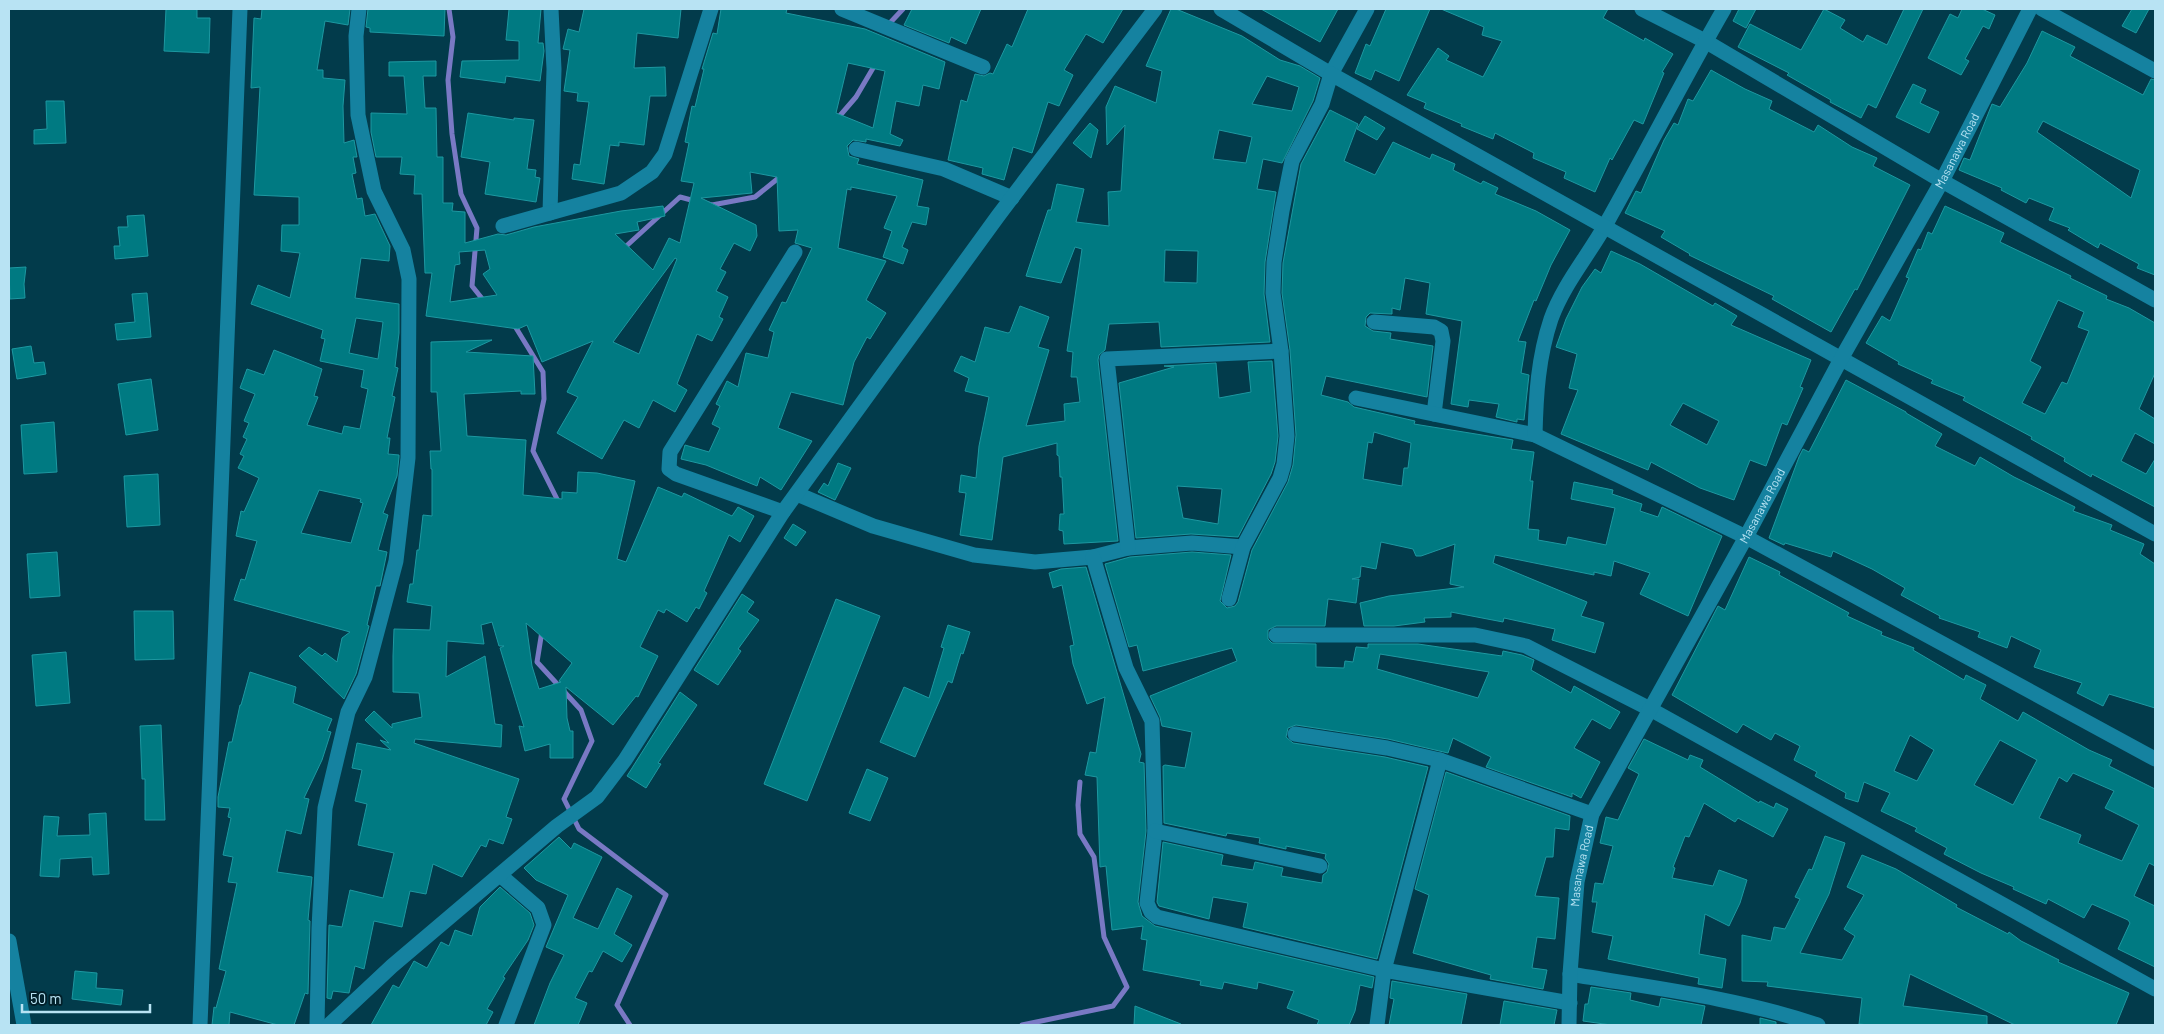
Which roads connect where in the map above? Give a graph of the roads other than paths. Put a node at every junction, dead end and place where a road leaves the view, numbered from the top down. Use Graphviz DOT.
graph roads {
  1 [pos="240,9"];
  2 [pos="359,9"];
  3 [pos="551,9"];
  4 [pos="711,9"];
  5 [pos="842,9"];
  6 [pos="1155,9"];
  7 [pos="1221,9"];
  8 [pos="1367,9"];
  9 [pos="1642,9"];
  10 [pos="1724,9"];
  11 [pos="2030,9"];
  12 [pos="2042,9"];
  13 [pos="1705,41"];
  14 [pos="983,67"];
  15 [pos="2155,70"];
  16 [pos="1331,74"];
  17 [pos="856,149"];
  18 [pos="1942,181"];
  19 [pos="1012,198"];
  20 [pos="550,212"];
  21 [pos="503,226"];
  22 [pos="1605,226"];
  23 [pos="795,252"];
  24 [pos="2155,300"];
  25 [pos="1374,322"];
  26 [pos="1281,351"];
  27 [pos="1841,359"];
  28 [pos="1356,398"];
  29 [pos="1434,414"];
  30 [pos="1535,435"];
  31 [pos="797,494"];
  32 [pos="783,512"];
  33 [pos="2155,534"];
  34 [pos="1746,537"];
  35 [pos="1244,547"];
  36 [pos="1128,548"];
  37 [pos="1093,557"];
  38 [pos="1229,599"];
  39 [pos="1276,635"];
  40 [pos="1650,709"];
  41 [pos="1295,734"];
  42 [pos="2155,758"];
  43 [pos="1440,760"];
  44 [pos="1592,814"];
  45 [pos="1155,831"];
  46 [pos="1320,866"];
  47 [pos="500,875"];
  48 [pos="9,941"];
  49 [pos="1384,970"];
  50 [pos="1570,974"];
  51 [pos="2155,989"];
  52 [pos="1570,1003"];
  53 [pos="24,1025"];
  54 [pos="200,1025"];
  55 [pos="316,1025"];
  56 [pos="329,1025"];
  57 [pos="506,1025"];
  58 [pos="1377,1025"];
  59 [pos="1570,1025"];
  60 [pos="1818,1025"];
  1 -- 54 [label="street"];
  2 -- 55 [label="street"];
  3 -- 20 [label="street"];
  4 -- 20 [label="street"];
  5 -- 14 [label="street"];
  6 -- 19 [label="street"];
  7 -- 16 [label="street"];
  8 -- 16 [label="street"];
  9 -- 13 [label="street"];
  10 -- 13 [label="street"];
  11 -- 18 [label="street, Masanawa Road"];
  12 -- 15 [label="street"];
  13 -- 18 [label="street"];
  13 -- 22 [label="street"];
  16 -- 22 [label="street"];
  16 -- 26 [label="street"];
  17 -- 19 [label="street"];
  18 -- 24 [label="street"];
  18 -- 27 [label="street, Masanawa Road"];
  19 -- 31 [label="street"];
  20 -- 21 [label="street"];
  22 -- 27 [label="street"];
  22 -- 30 [label="street"];
  23 -- 32 [label="street"];
  25 -- 29 [label="street"];
  26 -- 35 [label="street"];
  26 -- 36 [label="street"];
  27 -- 33 [label="street"];
  27 -- 34 [label="street, Masanawa Road"];
  28 -- 29 [label="street"];
  29 -- 30 [label="street"];
  30 -- 34 [label="street"];
  31 -- 32 [label="street"];
  31 -- 37 [label="street"];
  32 -- 47 [label="street"];
  34 -- 40 [label="street, Masanawa Road"];
  34 -- 42 [label="street"];
  35 -- 36 [label="street"];
  35 -- 38 [label="street"];
  36 -- 37 [label="street"];
  37 -- 45 [label="street"];
  39 -- 40 [label="street"];
  40 -- 44 [label="street, Masanawa Road"];
  40 -- 51 [label="street"];
  41 -- 43 [label="street"];
  43 -- 44 [label="street"];
  43 -- 49 [label="street"];
  44 -- 50 [label="street, Masanawa Road"];
  45 -- 46 [label="street"];
  45 -- 49 [label="street"];
  47 -- 56 [label="street"];
  47 -- 57 [label="street"];
  48 -- 53 [label="street"];
  49 -- 52 [label="street"];
  49 -- 58 [label="street"];
  50 -- 52 [label="street, Masanawa Road"];
  50 -- 60 [label="street"];
  52 -- 59 [label="street, Masanawa Road"];
}
